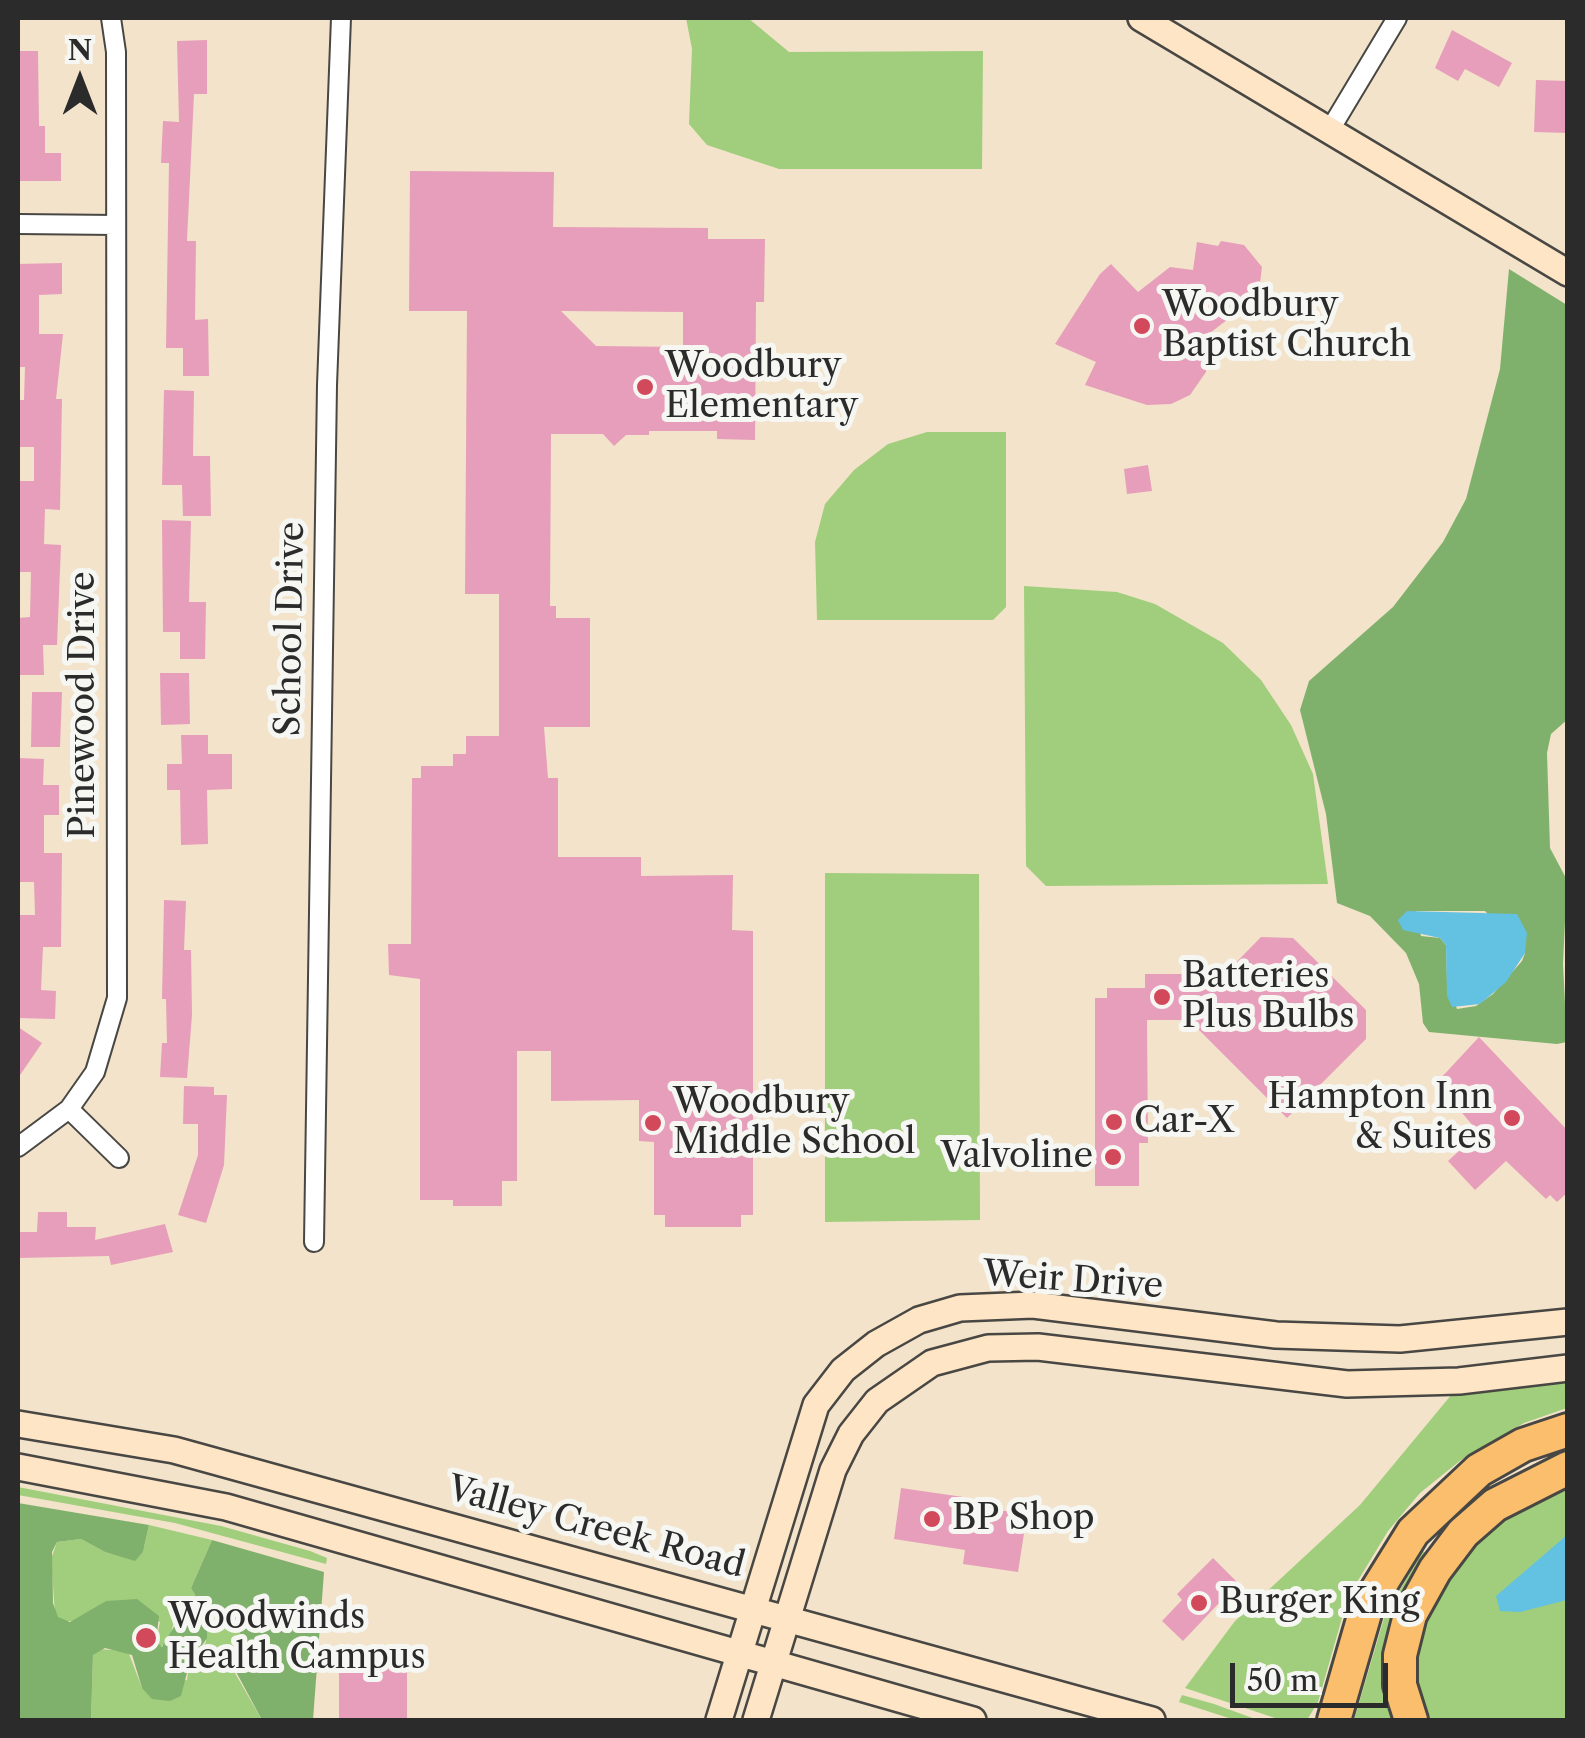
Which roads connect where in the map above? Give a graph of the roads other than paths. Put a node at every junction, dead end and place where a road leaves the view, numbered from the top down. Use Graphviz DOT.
graph roads {
  1 [pos="111,18"];
  2 [pos="340,18"];
  3 [pos="1141,18"];
  4 [pos="1396,18"];
  5 [pos="1331,128"];
  6 [pos="18,224"];
  7 [pos="116,224"];
  8 [pos="1568,274"];
  9 [pos="70,1109"];
  10 [pos="18,1147"];
  11 [pos="118,1158"];
  12 [pos="314,1242"];
  13 [pos="1568,1322"];
  14 [pos="1568,1368"];
  15 [pos="18,1424"];
  16 [pos="1568,1430"];
  17 [pos="18,1467"];
  18 [pos="1568,1468"];
  19 [pos="754,1608"];
  20 [pos="788,1618"];
  21 [pos="740,1650"];
  22 [pos="773,1660"];
  23 [pos="719,1720"];
  24 [pos="756,1720"];
  25 [pos="973,1720"];
  26 [pos="1152,1720"];
  27 [pos="1334,1720"];
  28 [pos="1411,1720"];
  1 -- 7 [label="street, Pinewood Drive"];
  2 -- 12 [label="street, School Drive"];
  3 -- 5 [label="street"];
  4 -- 5 [label="street"];
  5 -- 8 [label="street"];
  6 -- 7 [label="street"];
  7 -- 9 [label="street, Pinewood Drive"];
  9 -- 10 [label="street, Pinewood Drive"];
  9 -- 11 [label="street"];
  13 -- 19 [label="street, Weir Drive"];
  14 -- 20 [label="street, Weir Drive"];
  15 -- 19 [label="street, Valley Creek Road"];
  16 -- 27 [label="highway"];
  17 -- 21 [label="street"];
  18 -- 28 [label="highway"];
  19 -- 20 [label="street, Valley Creek Road"];
  19 -- 21 [label="street, Weir Drive"];
  20 -- 22 [label="street, Weir Drive"];
  20 -- 26 [label="street, Valley Creek Road"];
  21 -- 22 [label="street"];
  21 -- 23 [label="street, Weir Drive"];
  22 -- 24 [label="street, Weir Drive"];
  22 -- 25 [label="street"];
}
